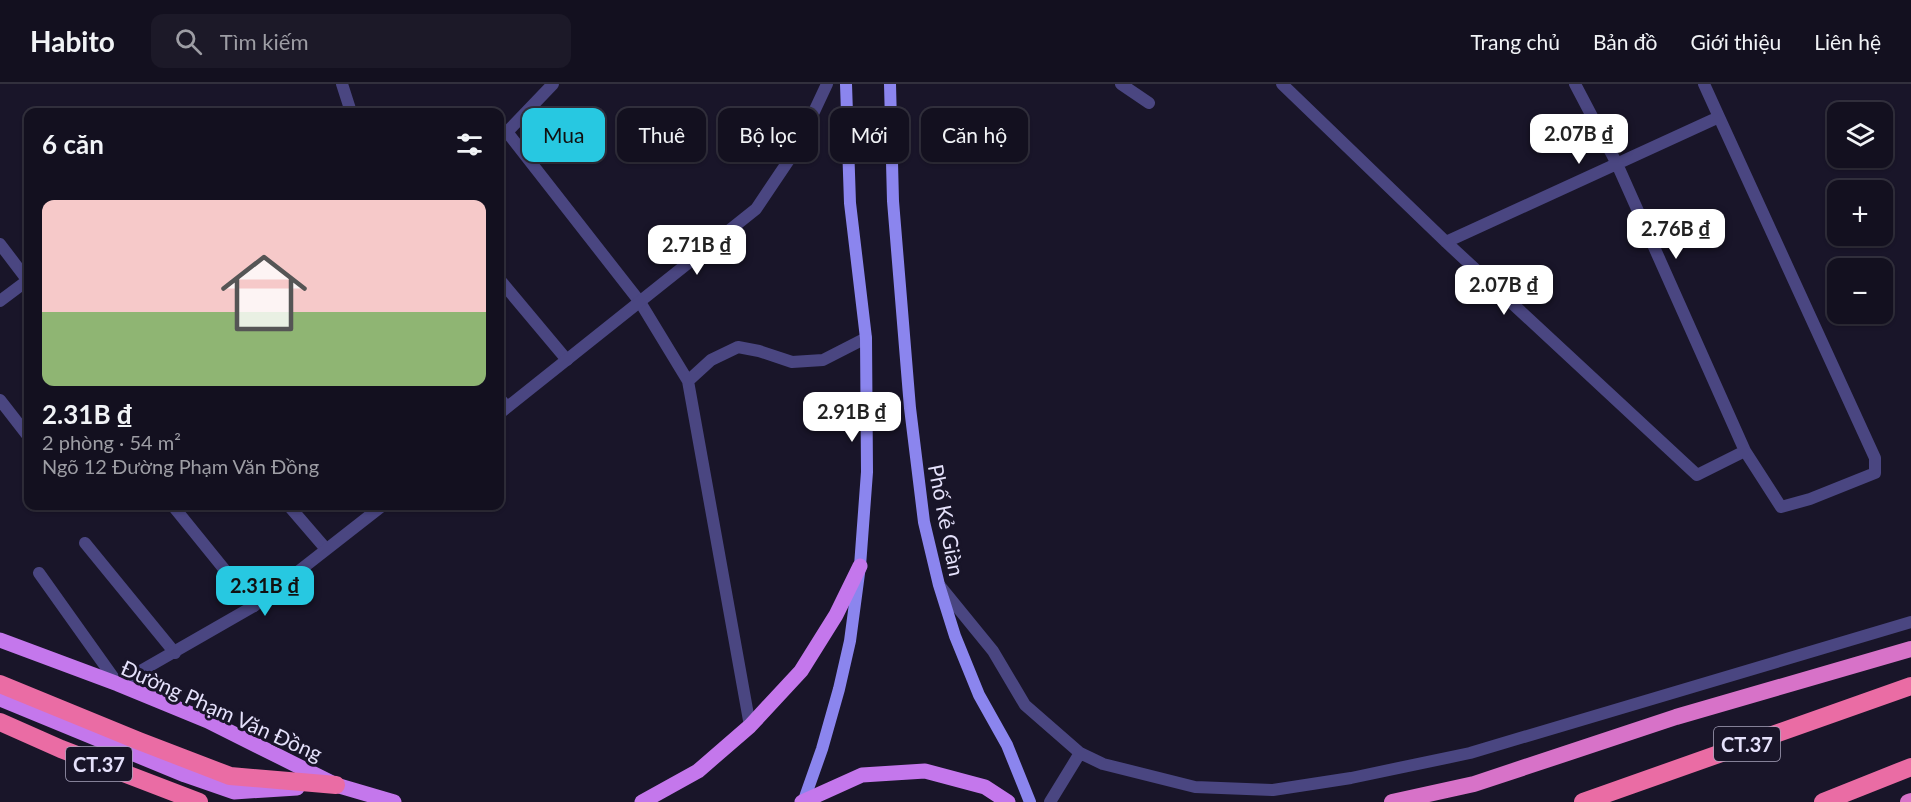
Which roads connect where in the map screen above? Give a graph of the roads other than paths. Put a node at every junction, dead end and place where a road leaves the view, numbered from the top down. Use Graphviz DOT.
graph roads {
  1 [pos="342,84"];
  2 [pos="554,84"];
  3 [pos="827,84"];
  4 [pos="846,84"];
  5 [pos="890,84"];
  6 [pos="1121,84"];
  7 [pos="1282,84"];
  8 [pos="1575,84"];
  9 [pos="1704,84"];
  10 [pos="1149,104"];
  11 [pos="350,108"];
  12 [pos="847,108"];
  13 [pos="890,108"];
  14 [pos="1719,117"];
  15 [pos="504,131"];
  16 [pos="504,133"];
  17 [pos="849,162"];
  18 [pos="892,162"];
  19 [pos="1617,164"];
  20 [pos="1446,242"];
  21 [pos="0,244"];
  22 [pos="24,276"];
  23 [pos="24,284"];
  24 [pos="504,284"];
  25 [pos="0,301"];
  26 [pos="640,302"];
  27 [pos="866,338"];
  28 [pos="567,360"];
  29 [pos="687,381"];
  30 [pos="0,400"];
  31 [pos="504,405"];
  32 [pos="24,431"];
  33 [pos="1745,451"];
  34 [pos="176,510"];
  35 [pos="292,510"];
  36 [pos="374,510"];
  37 [pos="85,543"];
  38 [pos="326,549"];
  39 [pos="860,566"];
  40 [pos="39,573"];
  41 [pos="939,585"];
  42 [pos="254,606"];
  43 [pos="1911,622"];
  44 [pos="0,640"];
  45 [pos="1911,649"];
  46 [pos="175,653"];
  47 [pos="0,684"];
  48 [pos="118,684"];
  49 [pos="1911,687"];
  50 [pos="0,699"];
  51 [pos="0,722"];
  52 [pos="750,726"];
  53 [pos="1080,753"];
  54 [pos="1911,767"];
  55 [pos="336,785"];
  56 [pos="803,801"];
  57 [pos="199,802"];
  58 [pos="394,802"];
  59 [pos="642,802"];
  60 [pos="1008,802"];
  61 [pos="1030,802"];
  62 [pos="1050,802"];
  63 [pos="1392,802"];
  64 [pos="1583,802"];
  65 [pos="1823,802"];
  1 -- 11 [label="street"];
  2 -- 15 [label="street"];
  3 -- 26 [label="street"];
  4 -- 12 [label="main road"];
  5 -- 13 [label="main road, Phố Kẻ Giàn"];
  6 -- 10 [label="street"];
  7 -- 20 [label="street"];
  8 -- 19 [label="street"];
  9 -- 14 [label="street"];
  14 -- 19 [label="street"];
  14 -- 33 [label="street"];
  16 -- 26 [label="street"];
  17 -- 27 [label="main road"];
  18 -- 41 [label="main road, Phố Kẻ Giàn"];
  19 -- 20 [label="street"];
  19 -- 33 [label="street"];
  20 -- 33 [label="street"];
  21 -- 22 [label="street"];
  23 -- 25 [label="street"];
  24 -- 28 [label="street"];
  26 -- 28 [label="street"];
  26 -- 29 [label="street"];
  27 -- 29 [label="street"];
  27 -- 39 [label="main road"];
  28 -- 31 [label="street"];
  29 -- 52 [label="street"];
  30 -- 32 [label="street"];
  34 -- 42 [label="street"];
  35 -- 38 [label="street"];
  36 -- 38 [label="street"];
  37 -- 46 [label="street"];
  38 -- 42 [label="street"];
  39 -- 52 [label="main road"];
  39 -- 56 [label="main road"];
  40 -- 48 [label="street"];
  41 -- 53 [label="street"];
  41 -- 61 [label="main road, Phố Kẻ Giàn"];
  42 -- 46 [label="street"];
  43 -- 53 [label="street"];
  44 -- 48 [label="main road, Đường Phạm Văn Đồng"];
  45 -- 63 [label="highway"];
  46 -- 48 [label="street"];
  47 -- 55 [label="highway"];
  48 -- 55 [label="main road, Đường Phạm Văn Đồng"];
  49 -- 64 [label="highway, CT.37"];
  50 -- 55 [label="main road"];
  51 -- 57 [label="highway, CT.37"];
  52 -- 59 [label="main road"];
  53 -- 62 [label="street"];
  54 -- 65 [label="highway"];
  55 -- 58 [label="main road, Đường Phạm Văn Đồng"];
  56 -- 60 [label="main road"];
}
